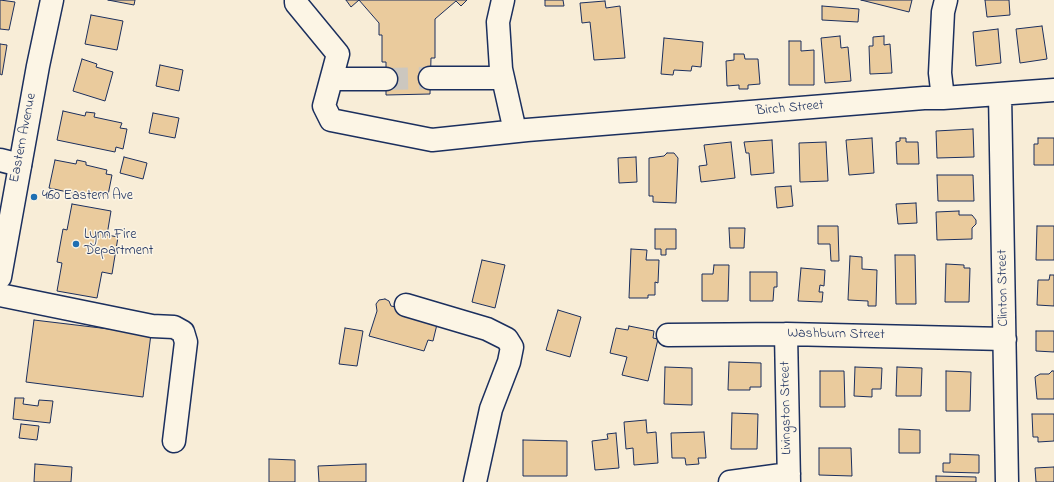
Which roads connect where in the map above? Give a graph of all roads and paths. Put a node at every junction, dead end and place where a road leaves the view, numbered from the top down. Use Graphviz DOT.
graph roads {
  1 [pos="52,0"];
  2 [pos="296,0"];
  3 [pos="503,0"];
  4 [pos="946,0"];
  5 [pos="386,78"];
  6 [pos="430,78"];
  7 [pos="503,78"];
  8 [pos="332,79"];
  9 [pos="1054,90"];
  10 [pos="1000,94"];
  11 [pos="943,98"];
  12 [pos="521,131"];
  13 [pos="10,163"];
  14 [pos="0,277"];
  15 [pos="0,295"];
  16 [pos="406,305"];
  17 [pos="786,334"];
  18 [pos="668,335"];
  19 [pos="1005,339"];
  20 [pos="174,441"];
  21 [pos="789,478"];
  22 [pos="476,482"];
  23 [pos="730,482"];
  24 [pos="1007,482"];
  1 -- 13 [label="street, Eastern Avenue"];
  2 -- 8 [label="street"];
  3 -- 7 [label="street"];
  4 -- 11 [label="street"];
  5 -- 8 [label="street"];
  6 -- 7 [label="street"];
  7 -- 12 [label="street"];
  8 -- 12 [label="street, Birch Street"];
  9 -- 10 [label="street, Birch Street"];
  10 -- 11 [label="street, Birch Street"];
  10 -- 19 [label="street, Clinton Street"];
  11 -- 12 [label="street, Birch Street"];
  13 -- 14 [label="street, Eastern Avenue"];
  15 -- 20 [label="street"];
  16 -- 22 [label="street"];
  17 -- 18 [label="street, Washburn Street"];
  17 -- 19 [label="street, Washburn Street"];
  17 -- 21 [label="street, Livingston Street"];
  19 -- 24 [label="street, Clinton Street"];
  21 -- 23 [label="street"];
}
